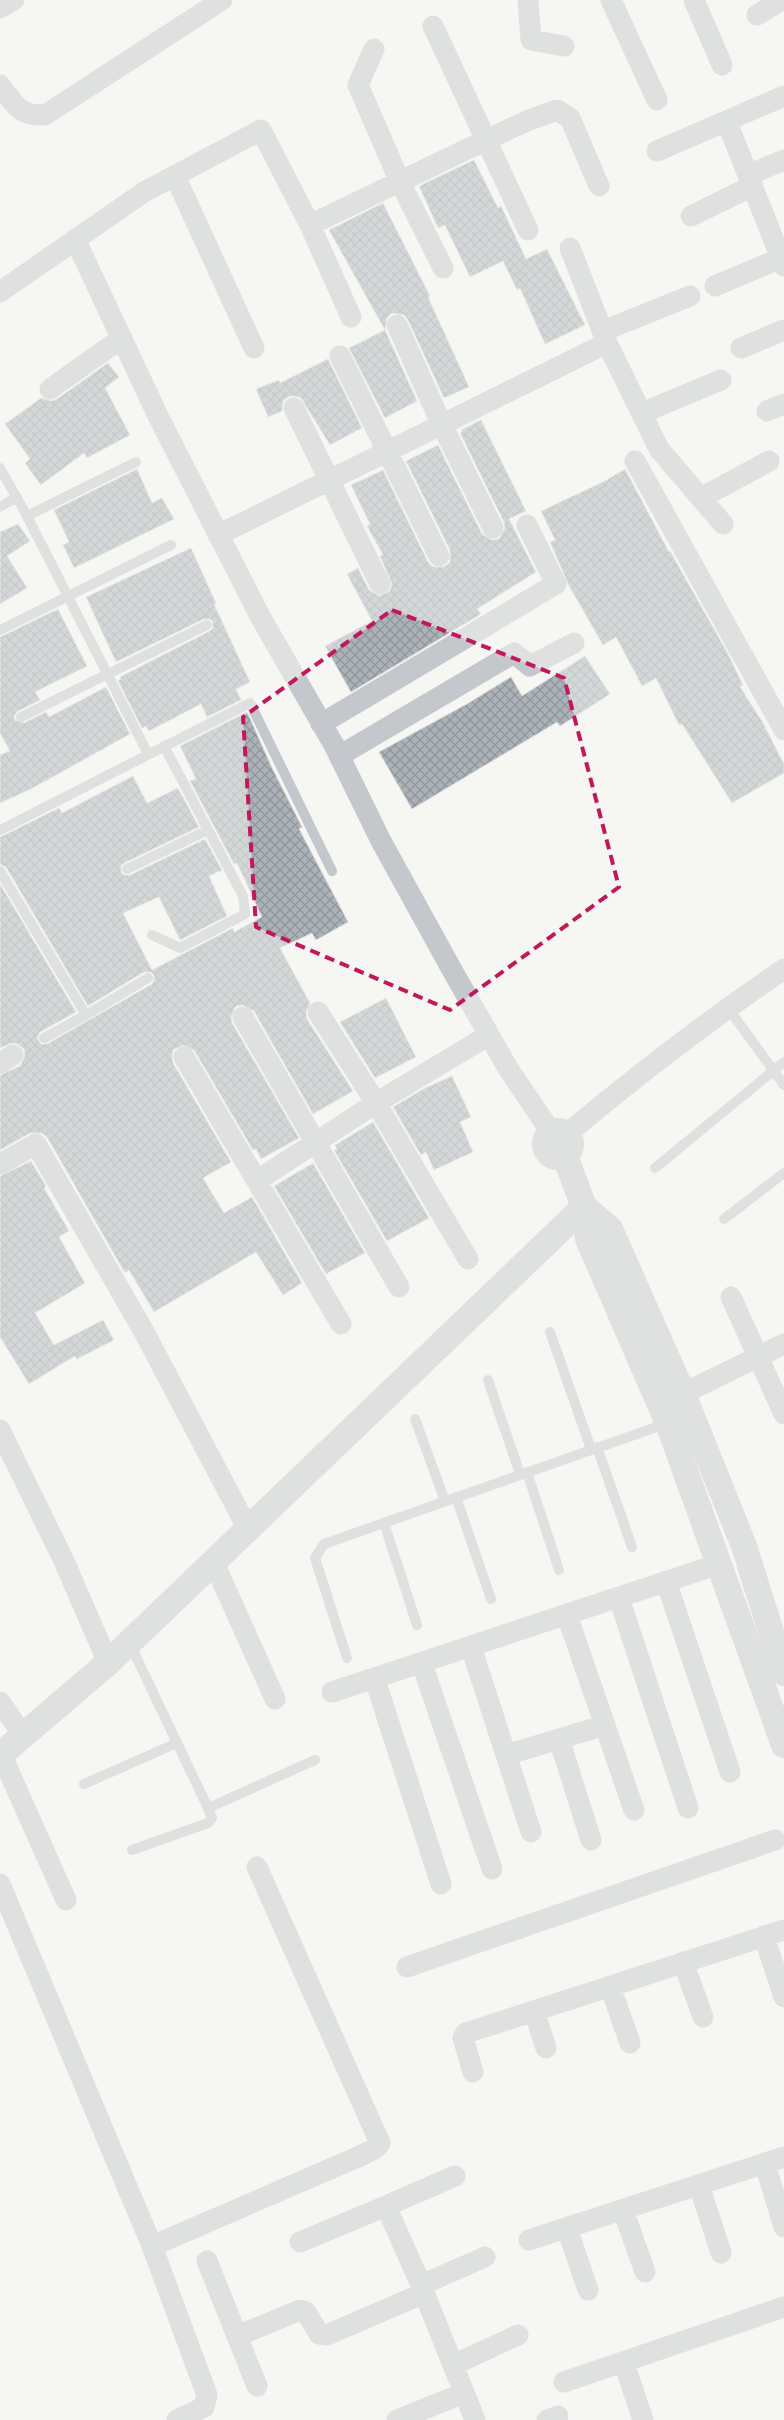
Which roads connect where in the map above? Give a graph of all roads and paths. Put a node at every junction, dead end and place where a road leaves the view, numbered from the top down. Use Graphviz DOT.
graph roads {
  1 [pos="14,0"];
  2 [pos="222,0"];
  3 [pos="528,0"];
  4 [pos="611,0"];
  5 [pos="694,0"];
  6 [pos="782,0"];
  7 [pos="0,8"];
  8 [pos="756,15"];
  9 [pos="433,26"];
  10 [pos="564,46"];
  11 [pos="374,49"];
  12 [pos="722,64"];
  13 [pos="0,84"];
  14 [pos="784,96"];
  15 [pos="657,100"];
  16 [pos="727,122"];
  17 [pos="486,140"];
  18 [pos="657,151"];
  19 [pos="784,160"];
  20 [pos="175,176"];
  21 [pos="750,180"];
  22 [pos="400,182"];
  23 [pos="599,186"];
  24 [pos="691,216"];
  25 [pos="310,225"];
  26 [pos="528,230"];
  27 [pos="778,232"];
  28 [pos="75,239"];
  29 [pos="570,248"];
  30 [pos="782,262"];
  31 [pos="443,268"];
  32 [pos="715,286"];
  33 [pos="0,292"];
  34 [pos="690,296"];
  35 [pos="352,317"];
  36 [pos="397,325"];
  37 [pos="784,330"];
  38 [pos="605,337"];
  39 [pos="122,338"];
  40 [pos="254,348"];
  41 [pos="741,348"];
  42 [pos="340,356"];
  43 [pos="721,380"];
  44 [pos="50,390"];
  45 [pos="294,408"];
  46 [pos="642,414"];
  47 [pos="442,425"];
  48 [pos="387,452"];
  49 [pos="635,461"];
  50 [pos="769,461"];
  51 [pos="136,462"];
  52 [pos="0,468"];
  53 [pos="330,480"];
  54 [pos="17,497"];
  55 [pos="702,498"];
  56 [pos="0,507"];
  57 [pos="27,516"];
  58 [pos="723,524"];
  59 [pos="527,525"];
  60 [pos="493,528"];
  61 [pos="218,535"];
  62 [pos="172,545"];
  63 [pos="439,556"];
  64 [pos="380,584"];
  65 [pos="68,596"];
  66 [pos="207,625"];
  67 [pos="0,630"];
  68 [pos="574,643"];
  69 [pos="108,675"];
  70 [pos="22,717"];
  71 [pos="321,724"];
  72 [pos="784,730"];
  73 [pos="164,746"];
  74 [pos="148,754"];
  75 [pos="339,756"];
  76 [pos="0,830"];
  77 [pos="208,830"];
  78 [pos="127,869"];
  79 [pos="0,871"];
  80 [pos="332,871"];
  81 [pos="152,935"];
  82 [pos="784,969"];
  83 [pos="148,978"];
  84 [pos="728,1008"];
  85 [pos="318,1012"];
  86 [pos="86,1015"];
  87 [pos="243,1017"];
  88 [pos="489,1035"];
  89 [pos="44,1038"];
  90 [pos="184,1056"];
  91 [pos="784,1062"];
  92 [pos="774,1071"];
  93 [pos="784,1085"];
  94 [pos="376,1103"];
  95 [pos="561,1140"];
  96 [pos="315,1143"];
  97 [pos="0,1164"];
  98 [pos="655,1168"];
  99 [pos="784,1173"];
  100 [pos="258,1180"];
  101 [pos="584,1207"];
  102 [pos="724,1220"];
  103 [pos="468,1259"];
  104 [pos="399,1287"];
  105 [pos="731,1297"];
  106 [pos="341,1324"];
  107 [pos="550,1332"];
  108 [pos="784,1344"];
  109 [pos="759,1356"];
  110 [pos="488,1380"];
  111 [pos="677,1412"];
  112 [pos="784,1414"];
  113 [pos="415,1419"];
  114 [pos="0,1430"];
  115 [pos="594,1448"];
  116 [pos="524,1473"];
  117 [pos="456,1497"];
  118 [pos="445,1501"];
  119 [pos="384,1523"];
  120 [pos="248,1530"];
  121 [pos="632,1547"];
  122 [pos="214,1564"];
  123 [pos="719,1564"];
  124 [pos="559,1570"];
  125 [pos="666,1581"];
  126 [pos="619,1598"];
  127 [pos="491,1599"];
  128 [pos="567,1615"];
  129 [pos="418,1625"];
  130 [pos="129,1643"];
  131 [pos="471,1647"];
  132 [pos="347,1658"];
  133 [pos="108,1664"];
  134 [pos="422,1664"];
  135 [pos="784,1673"];
  136 [pos="375,1680"];
  137 [pos="332,1692"];
  138 [pos="275,1699"];
  139 [pos="0,1702"];
  140 [pos="605,1726"];
  141 [pos="23,1735"];
  142 [pos="558,1740"];
  143 [pos="177,1743"];
  144 [pos="784,1745"];
  145 [pos="1,1754"];
  146 [pos="506,1756"];
  147 [pos="315,1760"];
  148 [pos="730,1772"];
  149 [pos="84,1784"];
  150 [pos="208,1808"];
  151 [pos="688,1808"];
  152 [pos="634,1810"];
  153 [pos="530,1832"];
  154 [pos="590,1840"];
  155 [pos="775,1840"];
  156 [pos="132,1850"];
  157 [pos="257,1867"];
  158 [pos="492,1870"];
  159 [pos="0,1884"];
  160 [pos="441,1884"];
  161 [pos="66,1900"];
  162 [pos="774,1933"];
  163 [pos="683,1962"];
  164 [pos="407,1967"];
  165 [pos="610,1986"];
  166 [pos="784,1997"];
  167 [pos="534,2010"];
  168 [pos="703,2017"];
  169 [pos="630,2043"];
  170 [pos="546,2048"];
  171 [pos="474,2072"];
  172 [pos="774,2160"];
  173 [pos="455,2176"];
  174 [pos="699,2185"];
  175 [pos="386,2206"];
  176 [pos="623,2210"];
  177 [pos="567,2228"];
  178 [pos="784,2228"];
  179 [pos="529,2240"];
  180 [pos="300,2242"];
  181 [pos="152,2246"];
  182 [pos="721,2253"];
  183 [pos="485,2258"];
  184 [pos="207,2261"];
  185 [pos="645,2272"];
  186 [pos="423,2289"];
  187 [pos="588,2290"];
  188 [pos="784,2307"];
  189 [pos="237,2336"];
  190 [pos="518,2336"];
  191 [pos="624,2363"];
  192 [pos="453,2365"];
  193 [pos="564,2382"];
  194 [pos="257,2386"];
  195 [pos="464,2393"];
  196 [pos="177,2420"];
  197 [pos="396,2420"];
  198 [pos="475,2420"];
  199 [pos="643,2420"];
  1 -- 7 [label="street"];
  2 -- 13 [label="street"];
  3 -- 10 [label="street"];
  4 -- 15 [label="street"];
  5 -- 12 [label="street"];
  6 -- 8 [label="street"];
  9 -- 17 [label="street"];
  11 -- 22 [label="street"];
  14 -- 16 [label="street"];
  16 -- 18 [label="street"];
  16 -- 21 [label="street"];
  17 -- 22 [label="street"];
  17 -- 23 [label="street"];
  17 -- 26 [label="street"];
  19 -- 21 [label="street"];
  20 -- 25 [label="street"];
  20 -- 28 [label="street"];
  20 -- 40 [label="street"];
  21 -- 24 [label="street"];
  21 -- 27 [label="street"];
  22 -- 25 [label="street"];
  22 -- 31 [label="street"];
  25 -- 35 [label="street"];
  27 -- 30 [label="street"];
  28 -- 33 [label="street"];
  28 -- 39 [label="street"];
  29 -- 38 [label="street"];
  30 -- 32 [label="street"];
  34 -- 38 [label="street"];
  36 -- 47 [label="street"];
  37 -- 41 [label="street"];
  38 -- 46 [label="street"];
  38 -- 47 [label="street"];
  39 -- 44 [label="street"];
  39 -- 61 [label="street"];
  42 -- 48 [label="street"];
  43 -- 46 [label="street"];
  45 -- 53 [label="street"];
  46 -- 55 [label="street"];
  47 -- 48 [label="street"];
  47 -- 60 [label="street"];
  48 -- 53 [label="street"];
  48 -- 63 [label="street"];
  49 -- 72 [label="street"];
  50 -- 55 [label="street"];
  51 -- 57 [label="lane"];
  52 -- 54 [label="lane"];
  53 -- 61 [label="street"];
  53 -- 64 [label="street"];
  54 -- 56 [label="lane"];
  54 -- 57 [label="lane"];
  55 -- 58 [label="street"];
  57 -- 65 [label="lane"];
  59 -- 71 [label="street"];
  61 -- 71 [label="street"];
  62 -- 65 [label="lane"];
  65 -- 67 [label="lane"];
  65 -- 69 [label="lane"];
  66 -- 69 [label="lane"];
  68 -- 75 [label="street"];
  69 -- 70 [label="lane"];
  69 -- 74 [label="lane"];
  71 -- 75 [label="street"];
  73 -- 74 [label="lane"];
  73 -- 77 [label="lane"];
  73 -- 80 [label="lane"];
  74 -- 76 [label="lane"];
  75 -- 88 [label="street"];
  77 -- 78 [label="lane"];
  77 -- 81 [label="lane"];
  79 -- 86 [label="lane"];
  82 -- 84 [label="street"];
  83 -- 86 [label="lane"];
  84 -- 92 [label="lane"];
  84 -- 95 [label="street"];
  85 -- 94 [label="street"];
  86 -- 89 [label="lane"];
  87 -- 96 [label="street"];
  88 -- 94 [label="street"];
  88 -- 95 [label="street"];
  90 -- 100 [label="street"];
  91 -- 92 [label="lane"];
  92 -- 93 [label="lane"];
  92 -- 98 [label="lane"];
  94 -- 96 [label="street"];
  94 -- 103 [label="street"];
  95 -- 101 [label="street"];
  96 -- 100 [label="street"];
  96 -- 104 [label="street"];
  97 -- 120 [label="street"];
  99 -- 102 [label="lane"];
  100 -- 106 [label="street"];
  101 -- 111 [label="street"];
  101 -- 120 [label="street"];
  105 -- 109 [label="street"];
  107 -- 115 [label="lane"];
  108 -- 109 [label="street"];
  109 -- 111 [label="street"];
  109 -- 112 [label="street"];
  110 -- 116 [label="lane"];
  111 -- 115 [label="lane"];
  111 -- 123 [label="street"];
  111 -- 135 [label="street"];
  113 -- 118 [label="lane"];
  114 -- 133 [label="street"];
  115 -- 116 [label="lane"];
  115 -- 121 [label="lane"];
  116 -- 117 [label="lane"];
  116 -- 124 [label="lane"];
  117 -- 118 [label="lane"];
  117 -- 127 [label="lane"];
  118 -- 119 [label="lane"];
  119 -- 129 [label="lane"];
  119 -- 132 [label="lane"];
  120 -- 122 [label="street"];
  122 -- 130 [label="street"];
  122 -- 138 [label="street"];
  123 -- 125 [label="street"];
  123 -- 144 [label="street"];
  125 -- 126 [label="street"];
  125 -- 148 [label="street"];
  126 -- 128 [label="street"];
  126 -- 151 [label="street"];
  128 -- 131 [label="street"];
  128 -- 140 [label="street"];
  130 -- 133 [label="street"];
  130 -- 143 [label="lane"];
  131 -- 134 [label="street"];
  131 -- 146 [label="street"];
  133 -- 141 [label="street"];
  134 -- 136 [label="street"];
  134 -- 158 [label="street"];
  136 -- 137 [label="street"];
  136 -- 160 [label="street"];
  139 -- 141 [label="street"];
  140 -- 142 [label="street"];
  140 -- 152 [label="street"];
  141 -- 145 [label="street"];
  142 -- 146 [label="street"];
  142 -- 154 [label="street"];
  143 -- 149 [label="lane"];
  143 -- 150 [label="lane"];
  145 -- 161 [label="street"];
  146 -- 153 [label="street"];
  147 -- 150 [label="lane"];
  150 -- 156 [label="lane"];
  155 -- 164 [label="street"];
  157 -- 181 [label="street"];
  159 -- 181 [label="street"];
  162 -- 163 [label="street"];
  162 -- 166 [label="street"];
  163 -- 165 [label="street"];
  163 -- 168 [label="street"];
  165 -- 167 [label="street"];
  165 -- 169 [label="street"];
  167 -- 170 [label="street"];
  167 -- 171 [label="street"];
  172 -- 174 [label="street"];
  172 -- 178 [label="street"];
  173 -- 175 [label="street"];
  174 -- 176 [label="street"];
  174 -- 182 [label="street"];
  175 -- 180 [label="street"];
  175 -- 186 [label="street"];
  176 -- 177 [label="street"];
  176 -- 185 [label="street"];
  177 -- 179 [label="street"];
  177 -- 187 [label="street"];
  181 -- 196 [label="street"];
  183 -- 186 [label="street"];
  184 -- 189 [label="street"];
  186 -- 189 [label="street"];
  186 -- 192 [label="street"];
  188 -- 191 [label="street"];
  189 -- 194 [label="street"];
  190 -- 192 [label="street"];
  191 -- 193 [label="street"];
  191 -- 199 [label="street"];
  192 -- 195 [label="street"];
  195 -- 197 [label="street"];
  195 -- 198 [label="street"];
}
